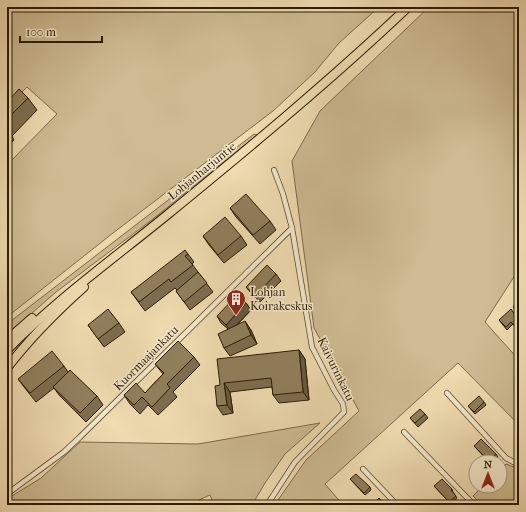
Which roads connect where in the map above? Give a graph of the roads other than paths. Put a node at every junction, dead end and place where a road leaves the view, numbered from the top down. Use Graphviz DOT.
graph roads {
  1 [pos="408,7"];
  2 [pos="274,170"];
  3 [pos="292,228"];
  4 [pos="130,244"];
  5 [pos="94,272"];
  6 [pos="7,340"];
  7 [pos="7,350"];
  8 [pos="7,368"];
  9 [pos="447,394"];
  10 [pos="404,432"];
  11 [pos="519,465"];
  12 [pos="363,468"];
  13 [pos="7,494"];
  14 [pos="267,505"];
  15 [pos="397,505"];
  16 [pos="474,505"];
  1 -- 4 [label="highway, Lohjanharjuntie"];
  2 -- 3 [label="street, Kaivurinkatu"];
  3 -- 13 [label="street, Kuormaajankatu"];
  3 -- 14 [label="street, Kaivurinkatu"];
  4 -- 5 [label="highway, Lohjanharjuntie"];
  4 -- 8 [label="highway"];
  5 -- 6 [label="highway"];
  5 -- 7 [label="highway, Lohjanharjuntie"];
  9 -- 11 [label="street"];
  10 -- 16 [label="street"];
  12 -- 15 [label="street"];
}
